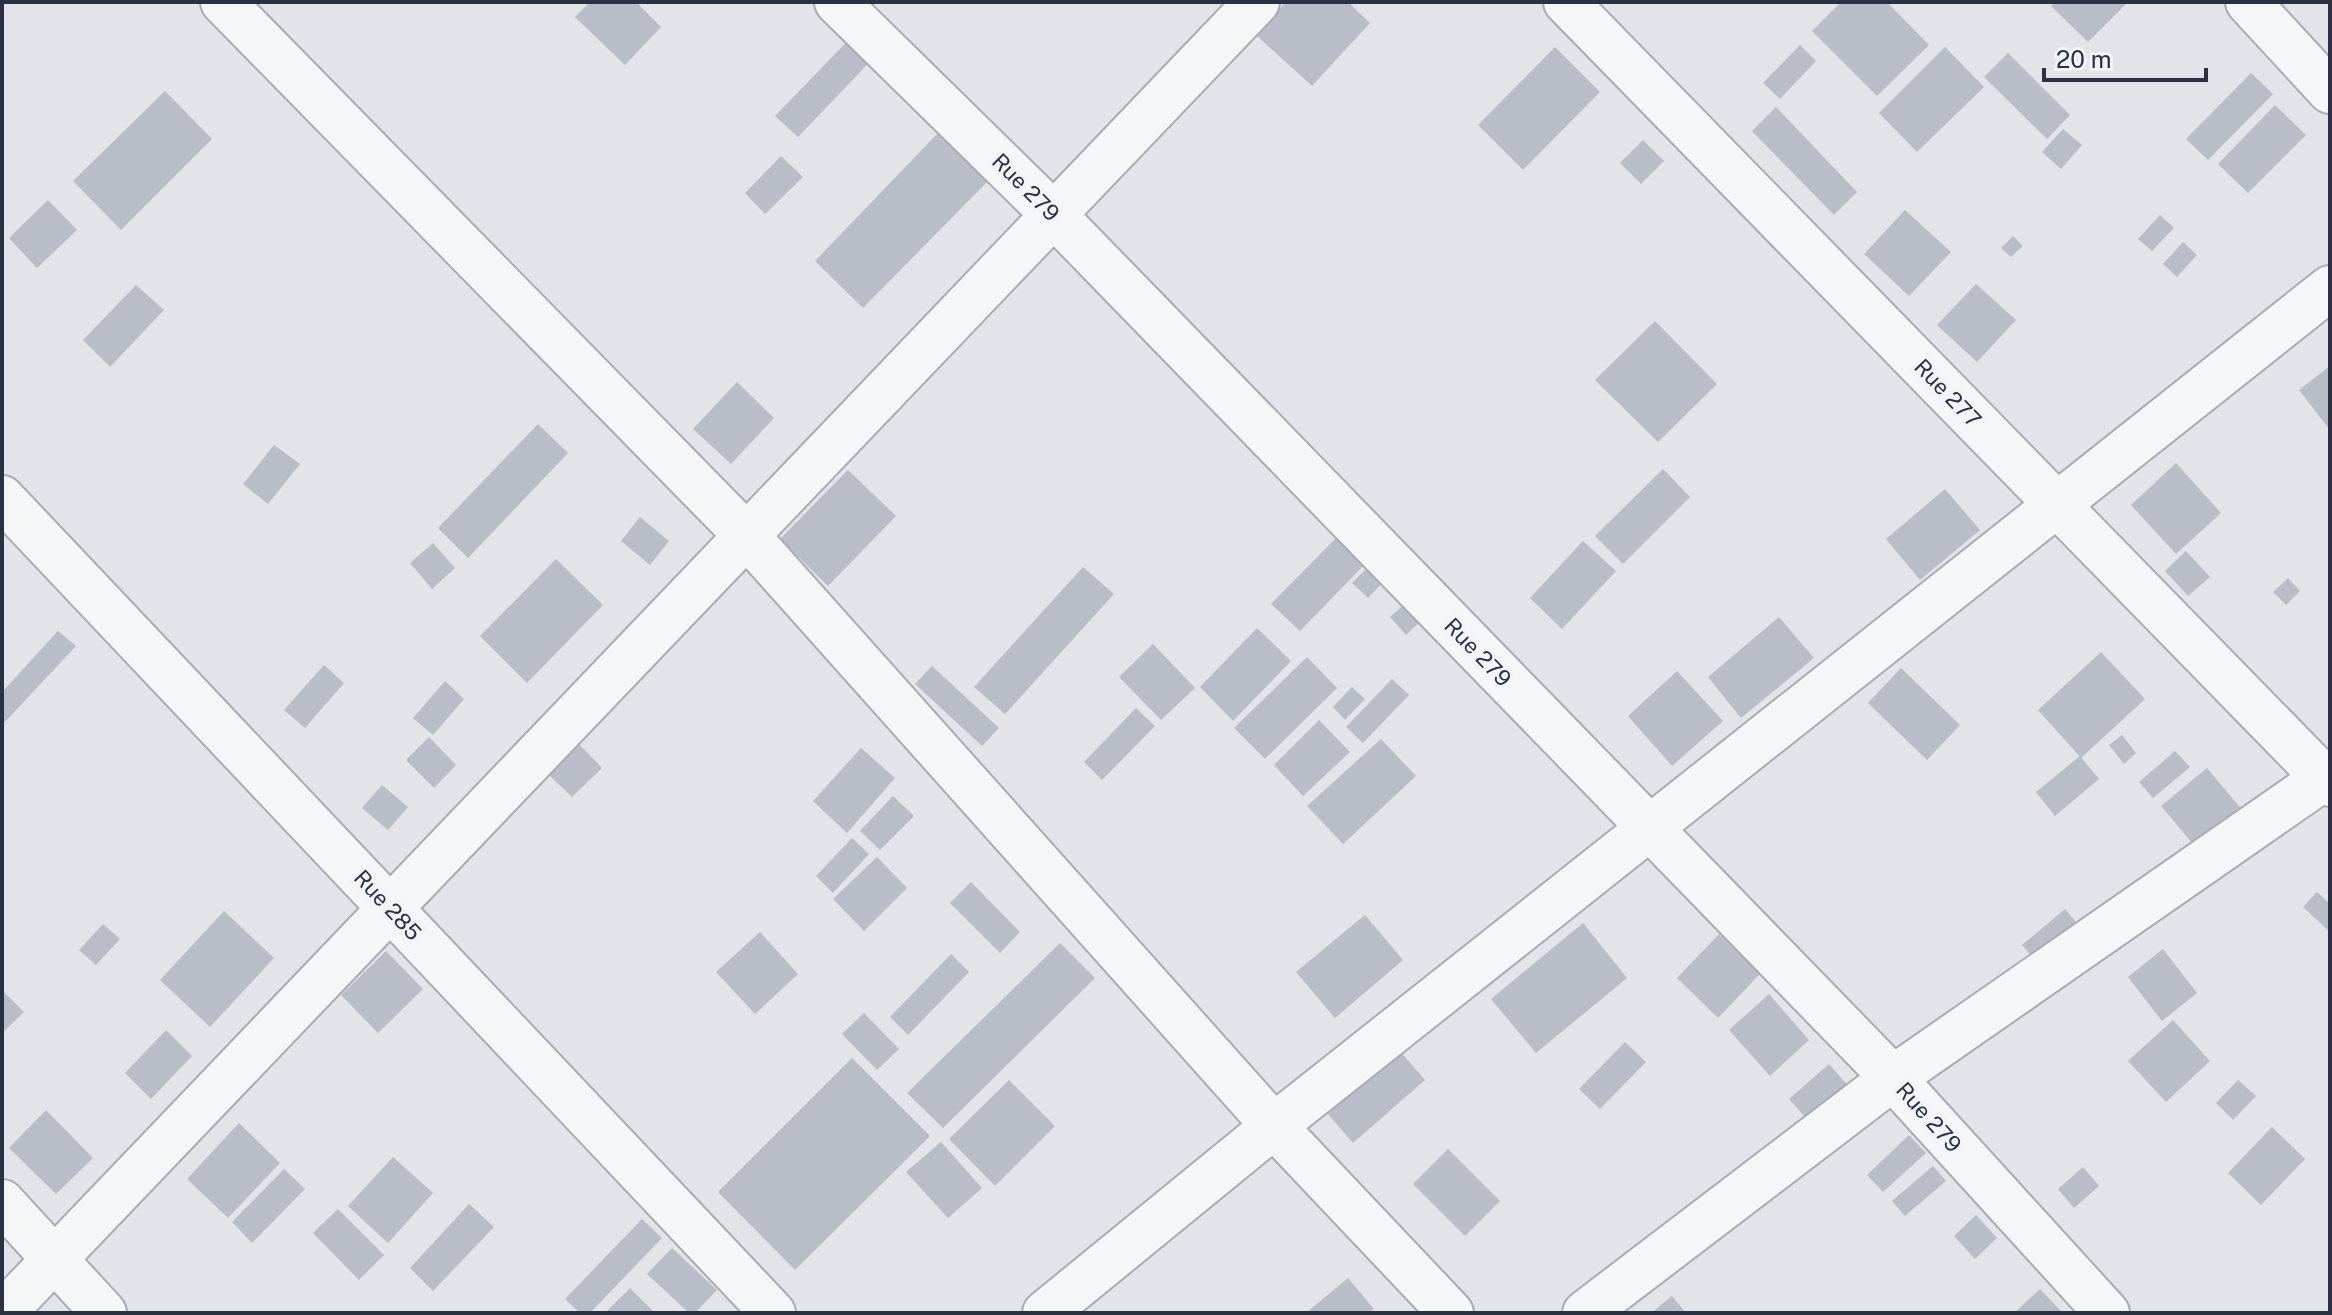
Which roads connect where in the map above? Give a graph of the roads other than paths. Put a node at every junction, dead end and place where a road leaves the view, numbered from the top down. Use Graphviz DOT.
graph roads {
  1 [pos="223,2"];
  2 [pos="837,2"];
  3 [pos="1257,2"];
  4 [pos="1566,2"];
  5 [pos="2248,2"];
  6 [pos="2330,91"];
  7 [pos="1054,215"];
  8 [pos="2330,288"];
  9 [pos="2,498"];
  10 [pos="2057,505"];
  11 [pos="747,536"];
  12 [pos="2328,779"];
  13 [pos="1650,829"];
  14 [pos="390,907"];
  15 [pos="1893,1078"];
  16 [pos="1274,1126"];
  17 [pos="2,1202"];
  18 [pos="55,1258"];
  19 [pos="3,1313"];
  20 [pos="104,1313"];
  21 [pos="773,1313"];
  22 [pos="1045,1313"];
  23 [pos="1451,1313"];
  24 [pos="1585,1313"];
  25 [pos="2107,1313"];
  1 -- 11 [label="street"];
  2 -- 7 [label="street, Rue 279"];
  3 -- 7 [label="street"];
  4 -- 10 [label="street, Rue 277"];
  5 -- 6 [label="street"];
  7 -- 11 [label="street"];
  7 -- 13 [label="street, Rue 279"];
  8 -- 10 [label="street"];
  9 -- 14 [label="street, Rue 285"];
  10 -- 12 [label="street, Rue 277"];
  10 -- 13 [label="street"];
  11 -- 14 [label="street"];
  11 -- 16 [label="street"];
  12 -- 15 [label="street"];
  13 -- 15 [label="street, Rue 279"];
  13 -- 16 [label="street"];
  14 -- 18 [label="street"];
  14 -- 21 [label="street, Rue 285"];
  15 -- 24 [label="street"];
  15 -- 25 [label="street, Rue 279"];
  16 -- 22 [label="street"];
  16 -- 23 [label="street"];
  17 -- 18 [label="street"];
  18 -- 19 [label="street"];
  18 -- 20 [label="street"];
}
